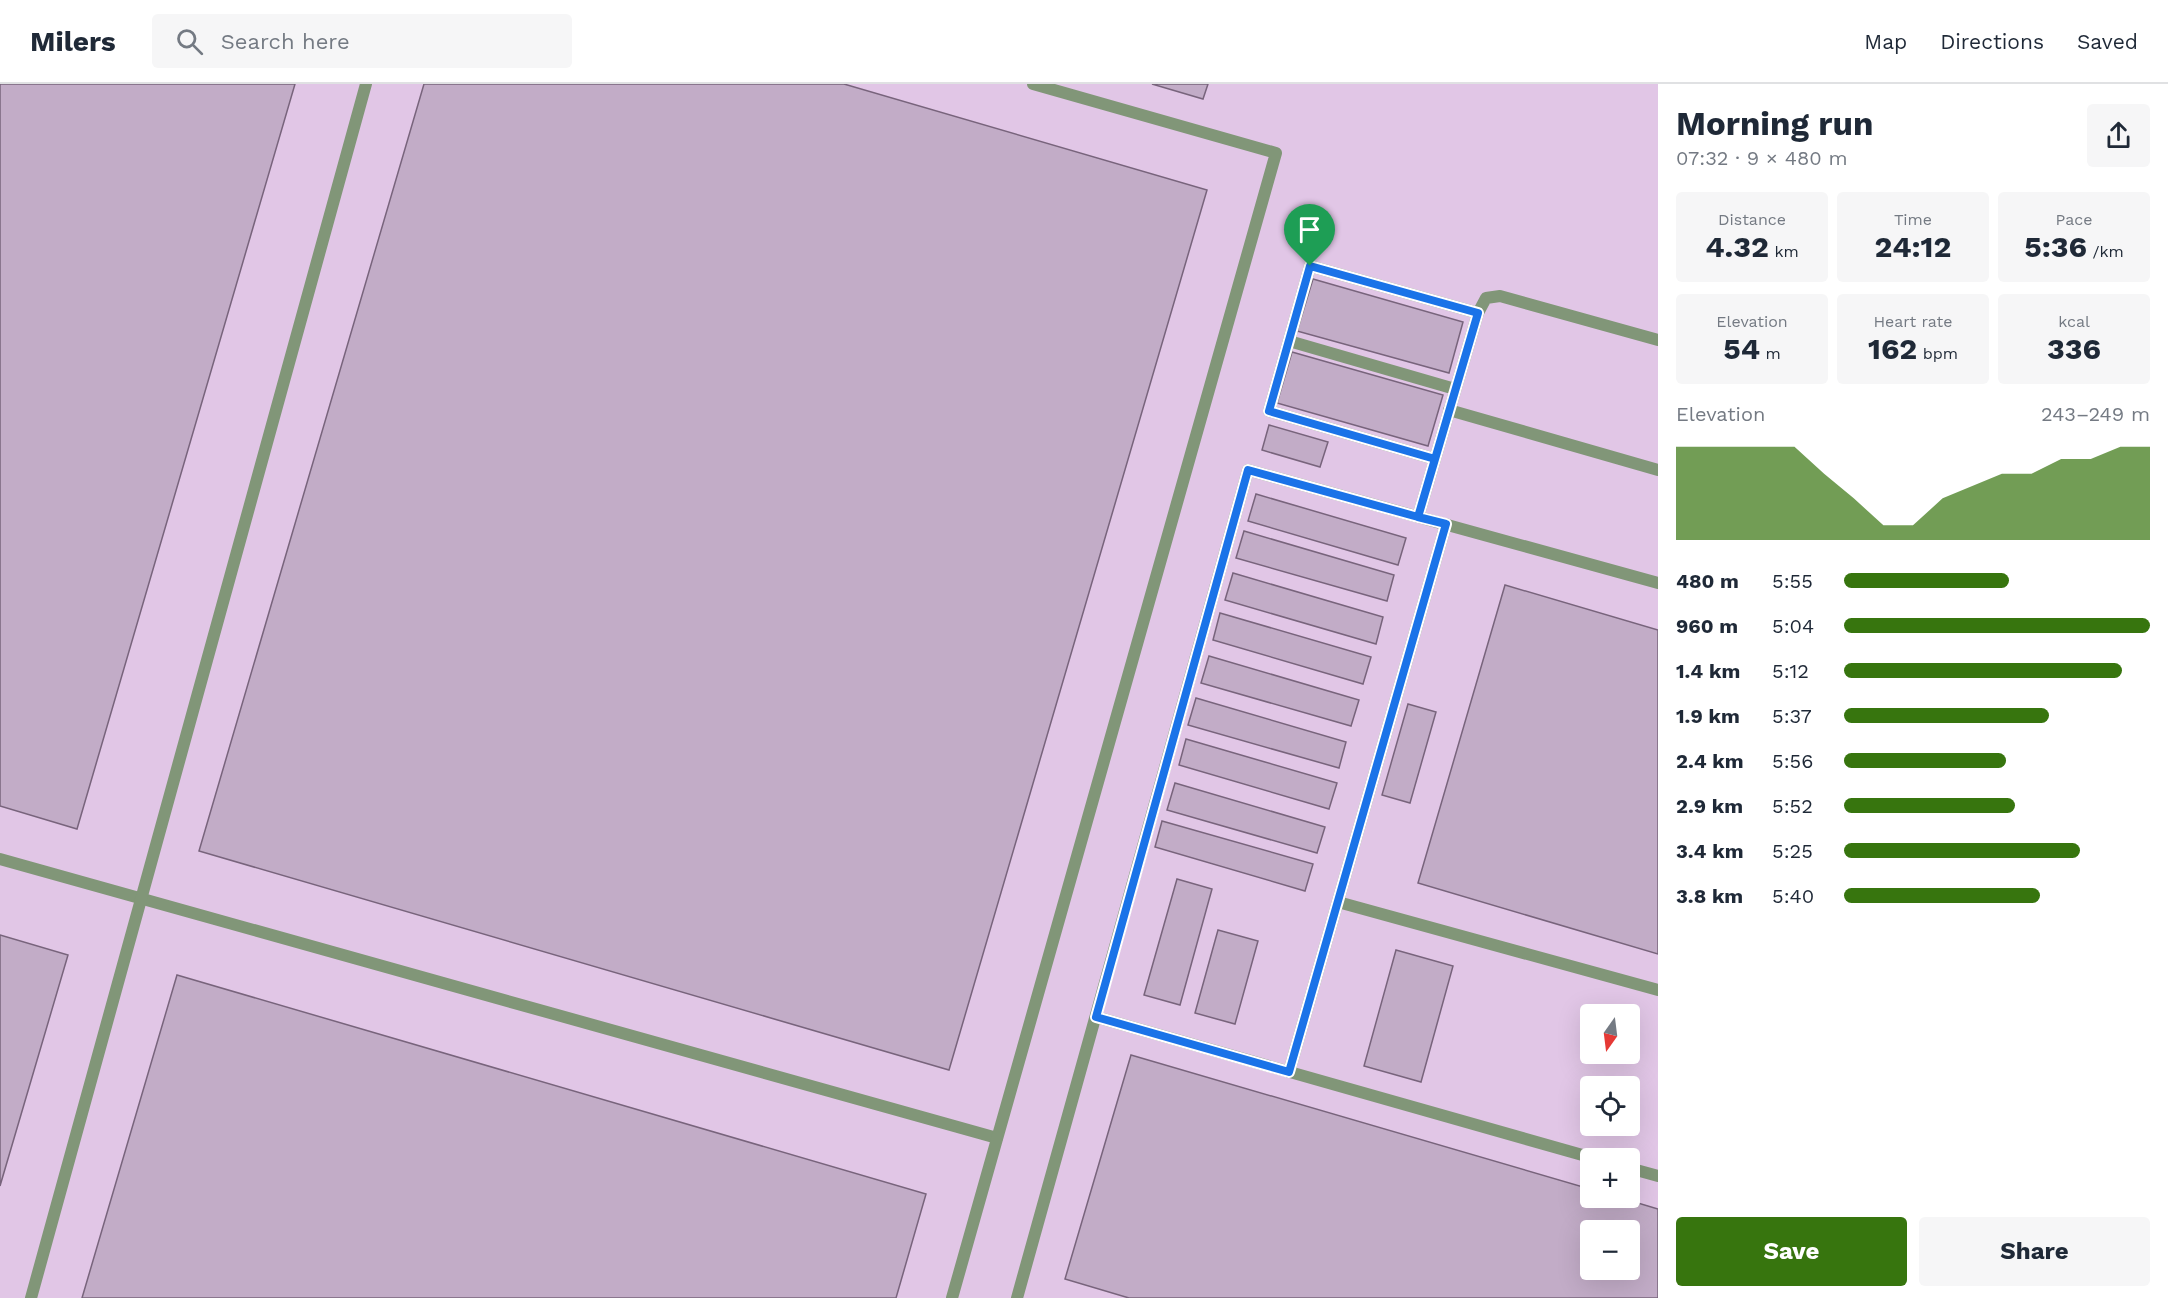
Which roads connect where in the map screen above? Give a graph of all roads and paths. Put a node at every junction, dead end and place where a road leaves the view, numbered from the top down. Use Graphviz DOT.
graph roads {
  1 [pos="366,84"];
  2 [pos="1033,84"];
  3 [pos="1478,313"];
  4 [pos="1658,340"];
  5 [pos="1289,341"];
  6 [pos="1455,389"];
  7 [pos="1449,410"];
  8 [pos="1435,459"];
  9 [pos="1658,470"];
  10 [pos="1418,517"];
  11 [pos="1446,524"];
  12 [pos="1658,583"];
  13 [pos="0,860"];
  14 [pos="141,899"];
  15 [pos="1338,902"];
  16 [pos="1658,990"];
  17 [pos="1096,1017"];
  18 [pos="1289,1072"];
  19 [pos="997,1138"];
  20 [pos="1580,1154"];
  21 [pos="1640,1171"];
  22 [pos="1658,1176"];
  23 [pos="31,1298"];
  24 [pos="952,1298"];
  25 [pos="1017,1298"];
  1 -- 14 [label="lane"];
  2 -- 19 [label="lane"];
  3 -- 4 [label="lane"];
  3 -- 5 [label="lane"];
  3 -- 6 [label="lane"];
  5 -- 6 [label="lane"];
  5 -- 8 [label="lane"];
  6 -- 7 [label="lane"];
  7 -- 8 [label="lane"];
  7 -- 9 [label="lane"];
  8 -- 10 [label="lane"];
  10 -- 11 [label="lane"];
  10 -- 17 [label="lane"];
  11 -- 12 [label="lane"];
  11 -- 15 [label="lane"];
  13 -- 14 [label="lane"];
  14 -- 19 [label="lane"];
  14 -- 23 [label="lane"];
  15 -- 16 [label="lane"];
  15 -- 18 [label="lane"];
  17 -- 18 [label="lane"];
  17 -- 25 [label="lane"];
  18 -- 20 [label="lane"];
  19 -- 24 [label="lane"];
  21 -- 22 [label="lane"];
}
